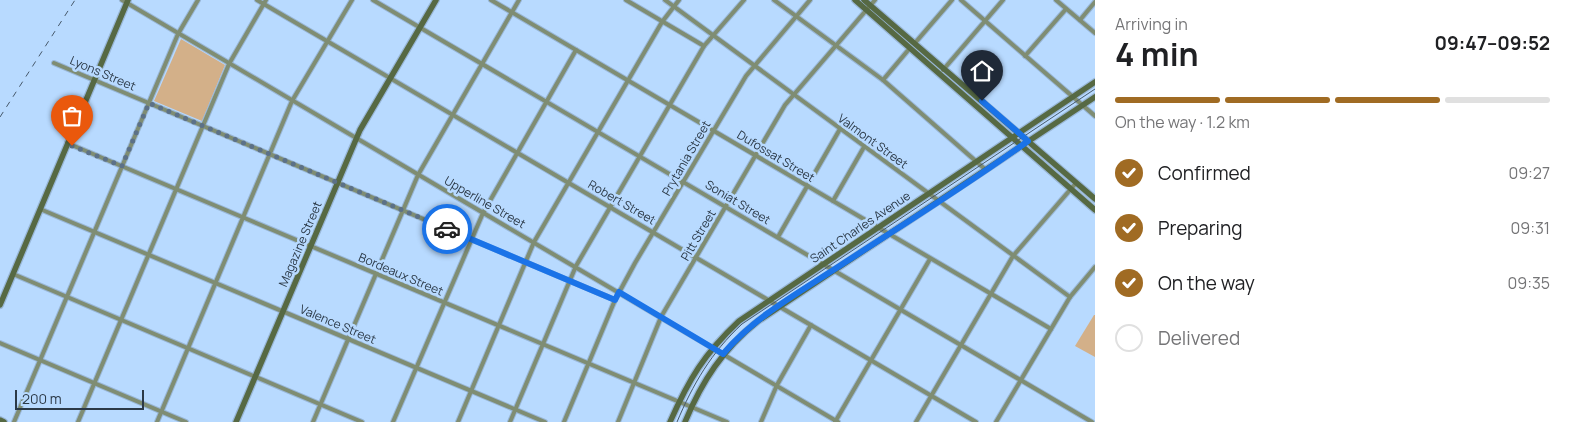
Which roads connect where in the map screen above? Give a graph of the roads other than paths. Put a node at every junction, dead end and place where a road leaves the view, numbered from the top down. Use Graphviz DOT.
graph roads {
  1 [pos="198,0"];
  2 [pos="258,0"];
  3 [pos="352,0"];
  4 [pos="373,0"];
  5 [pos="436,0"];
  6 [pos="491,0"];
  7 [pos="519,0"];
  8 [pos="626,0"];
  9 [pos="665,0"];
  10 [pos="679,0"];
  11 [pos="744,0"];
  12 [pos="774,0"];
  13 [pos="810,0"];
  14 [pos="855,0"];
  15 [pos="864,0"];
  16 [pos="874,0"];
  17 [pos="952,0"];
  18 [pos="961,0"];
  19 [pos="1003,0"];
  20 [pos="1056,0"];
  21 [pos="126,1"];
  22 [pos="265,2"];
  23 [pos="1095,2"];
  24 [pos="674,6"];
  25 [pos="868,8"];
  26 [pos="1066,8"];
  27 [pos="512,12"];
  28 [pos="796,16"];
  29 [pos="1080,20"];
  30 [pos="985,21"];
  31 [pos="662,22"];
  32 [pos="420,28"];
  33 [pos="178,34"];
  34 [pos="713,34"];
  35 [pos="1095,34"];
  36 [pos="328,41"];
  37 [pos="912,45"];
  38 [pos="704,46"];
  39 [pos="836,46"];
  40 [pos="576,50"];
  41 [pos="1025,56"];
  42 [pos="54,63"];
  43 [pos="229,64"];
  44 [pos="482,64"];
  45 [pos="754,65"];
  46 [pos="944,68"];
  47 [pos="939,74"];
  48 [pos="391,78"];
  49 [pos="94,80"];
  50 [pos="628,80"];
  51 [pos="883,80"];
  52 [pos="1095,82"];
  53 [pos="794,95"];
  54 [pos="1073,96"];
  55 [pos="1095,97"];
  56 [pos="292,101"];
  57 [pos="547,102"];
  58 [pos="149,103"];
  59 [pos="670,105"];
  60 [pos="1082,105"];
  61 [pos="452,114"];
  62 [pos="1095,116"];
  63 [pos="203,126"];
  64 [pos="840,129"];
  65 [pos="713,131"];
  66 [pos="598,132"];
  67 [pos="1020,134"];
  68 [pos="356,138"];
  69 [pos="1013,138"];
  70 [pos="1028,141"];
  71 [pos="67,143"];
  72 [pos="1022,146"];
  73 [pos="864,147"];
  74 [pos="517,152"];
  75 [pos="270,154"];
  76 [pos="640,156"];
  77 [pos="756,156"];
  78 [pos="976,162"];
  79 [pos="122,166"];
  80 [pos="986,170"];
  81 [pos="418,175"];
  82 [pos="684,181"];
  83 [pos="568,182"];
  84 [pos="337,183"];
  85 [pos="1076,183"];
  86 [pos="807,186"];
  87 [pos="176,189"];
  88 [pos="1071,189"];
  89 [pos="928,193"];
  90 [pos="1095,200"];
  91 [pos="833,201"];
  92 [pos="940,202"];
  93 [pos="726,206"];
  94 [pos="610,207"];
  95 [pos="40,209"];
  96 [pos="403,210"];
  97 [pos="1095,210"];
  98 [pos="483,213"];
  99 [pos="243,218"];
  100 [pos="876,227"];
  101 [pos="94,232"];
  102 [pos="654,232"];
  103 [pos="889,234"];
  104 [pos="778,237"];
  105 [pos="470,239"];
  106 [pos="534,242"];
  107 [pos="310,246"];
  108 [pos="149,254"];
  109 [pos="1013,256"];
  110 [pos="697,257"];
  111 [pos="930,259"];
  112 [pos="525,262"];
  113 [pos="823,264"];
  114 [pos="576,266"];
  115 [pos="1095,268"];
  116 [pos="834,270"];
  117 [pos="13,274"];
  118 [pos="376,274"];
  119 [pos="570,281"];
  120 [pos="216,283"];
  121 [pos="619,292"];
  122 [pos="991,294"];
  123 [pos="67,297"];
  124 [pos="1070,297"];
  125 [pos="615,300"];
  126 [pos="768,300"];
  127 [pos="443,303"];
  128 [pos="0,305"];
  129 [pos="778,306"];
  130 [pos="901,310"];
  131 [pos="282,312"];
  132 [pos="661,317"];
  133 [pos="122,320"];
  134 [pos="811,325"];
  135 [pos="498,326"];
  136 [pos="1051,329"];
  137 [pos="348,339"];
  138 [pos="0,343"];
  139 [pos="542,345"];
  140 [pos="961,346"];
  141 [pos="712,347"];
  142 [pos="188,348"];
  143 [pos="723,354"];
  144 [pos="40,360"];
  145 [pos="872,361"];
  146 [pos="589,364"];
  147 [pos="416,368"];
  148 [pos="255,377"];
  149 [pos="1020,381"];
  150 [pos="94,383"];
  151 [pos="634,383"];
  152 [pos="777,385"];
  153 [pos="471,391"];
  154 [pos="932,396"];
  155 [pos="680,402"];
  156 [pos="320,404"];
  157 [pos="691,407"];
  158 [pos="515,410"];
  159 [pos="161,411"];
  160 [pos="1082,416"];
  161 [pos="0,420"];
  162 [pos="4,422"];
  163 [pos="14,422"];
  164 [pos="78,422"];
  165 [pos="157,422"];
  166 [pos="186,422"];
  167 [pos="236,422"];
  168 [pos="313,422"];
  169 [pos="362,422"];
  170 [pos="393,422"];
  171 [pos="458,422"];
  172 [pos="510,422"];
  173 [pos="545,422"];
  174 [pos="564,422"];
  175 [pos="618,422"];
  176 [pos="670,422"];
  177 [pos="685,422"];
  178 [pos="727,422"];
  179 [pos="761,422"];
  180 [pos="836,422"];
  181 [pos="916,422"];
  182 [pos="976,422"];
  183 [pos="996,422"];
  184 [pos="1078,422"];
  185 [pos="1092,422"];
  1 -- 33 [label="street"];
  2 -- 22 [label="street, Robert Street"];
  3 -- 36 [label="street"];
  4 -- 32 [label="street, Soniat Street"];
  5 -- 32 [label="street, Magazine Street"];
  6 -- 27 [label="street, Dufossat Street"];
  7 -- 27 [label="street"];
  8 -- 31 [label="street"];
  9 -- 24 [label="street, Valmont Street"];
  10 -- 24 [label="street"];
  11 -- 34 [label="street"];
  12 -- 28 [label="street"];
  13 -- 28 [label="street, Prytania Street"];
  14 -- 25 [label="street"];
  15 -- 25 [label="street"];
  16 -- 25 [label="street, Pitt Street"];
  17 -- 37 [label="street"];
  18 -- 30 [label="street"];
  19 -- 30 [label="street"];
  20 -- 26 [label="street"];
  21 -- 33 [label="street, Upperline Street"];
  21 -- 49 [label="street"];
  22 -- 36 [label="street, Robert Street"];
  22 -- 43 [label="street"];
  23 -- 29 [label="street"];
  24 -- 31 [label="street"];
  24 -- 34 [label="street, Valmont Street"];
  25 -- 37 [label="street"];
  25 -- 39 [label="street, Pitt Street"];
  26 -- 29 [label="street"];
  26 -- 41 [label="street"];
  27 -- 40 [label="street, Dufossat Street"];
  27 -- 44 [label="street"];
  28 -- 39 [label="street"];
  28 -- 45 [label="street, Prytania Street"];
  29 -- 35 [label="street"];
  30 -- 41 [label="street"];
  30 -- 46 [label="street"];
  31 -- 38 [label="street"];
  31 -- 50 [label="street"];
  32 -- 44 [label="street, Soniat Street"];
  32 -- 48 [label="street, Magazine Street"];
  33 -- 43 [label="street, Upperline Street"];
  33 -- 58 [label="street"];
  34 -- 38 [label="street"];
  34 -- 45 [label="street, Valmont Street"];
  36 -- 48 [label="street, Robert Street"];
  36 -- 56 [label="street"];
  37 -- 46 [label="street"];
  37 -- 47 [label="street"];
  37 -- 51 [label="street"];
  38 -- 59 [label="street"];
  39 -- 51 [label="street"];
  39 -- 53 [label="street, Pitt Street"];
  40 -- 50 [label="street, Dufossat Street"];
  40 -- 57 [label="street"];
  41 -- 54 [label="street"];
  42 -- 49 [label="street, Lyons Street"];
  43 -- 56 [label="street, Upperline Street"];
  43 -- 63 [label="street"];
  44 -- 57 [label="street, Soniat Street"];
  44 -- 61 [label="street"];
  45 -- 53 [label="street, Valmont Street"];
  45 -- 65 [label="street, Prytania Street"];
  46 -- 47 [label="street"];
  46 -- 67 [label="street"];
  47 -- 69 [label="street"];
  48 -- 61 [label="street, Robert Street"];
  48 -- 68 [label="street, Magazine Street"];
  49 -- 58 [label="street, Lyons Street"];
  49 -- 71 [label="street"];
  50 -- 59 [label="street, Dufossat Street"];
  50 -- 66 [label="street"];
  51 -- 78 [label="street"];
  52 -- 54 [label="street, Saint Charles Avenue"];
  53 -- 64 [label="street, Valmont Street"];
  53 -- 77 [label="street, Pitt Street"];
  54 -- 60 [label="street"];
  54 -- 67 [label="street, Saint Charles Avenue"];
  55 -- 60 [label="street, Saint Charles Avenue"];
  56 -- 68 [label="street, Upperline Street"];
  56 -- 75 [label="street"];
  57 -- 66 [label="street, Soniat Street"];
  57 -- 74 [label="street"];
  58 -- 63 [label="street, Lyons Street"];
  58 -- 79 [label="street"];
  59 -- 65 [label="street, Dufossat Street"];
  59 -- 76 [label="street"];
  60 -- 62 [label="street"];
  60 -- 70 [label="street, Saint Charles Avenue"];
  61 -- 74 [label="street, Robert Street"];
  61 -- 81 [label="street"];
  63 -- 75 [label="street, Lyons Street"];
  63 -- 87 [label="street"];
  64 -- 73 [label="street, Valmont Street"];
  64 -- 86 [label="street"];
  65 -- 77 [label="street, Dufossat Street"];
  65 -- 82 [label="street, Prytania Street"];
  66 -- 76 [label="street, Soniat Street"];
  66 -- 83 [label="street"];
  67 -- 69 [label="street, Saint Charles Avenue"];
  67 -- 70 [label="street"];
  68 -- 81 [label="street, Upperline Street"];
  68 -- 84 [label="street, Magazine Street"];
  69 -- 72 [label="street"];
  69 -- 78 [label="street, Saint Charles Avenue"];
  70 -- 72 [label="street, Saint Charles Avenue"];
  70 -- 85 [label="street"];
  71 -- 79 [label="street, Bordeaux Street"];
  71 -- 95 [label="street"];
  72 -- 80 [label="street, Saint Charles Avenue"];
  72 -- 88 [label="street"];
  73 -- 89 [label="street, Valmont Street"];
  73 -- 91 [label="street"];
  74 -- 83 [label="street, Robert Street"];
  74 -- 98 [label="street"];
  75 -- 84 [label="street, Lyons Street"];
  75 -- 99 [label="street"];
  76 -- 82 [label="street, Soniat Street"];
  76 -- 94 [label="street"];
  77 -- 86 [label="street, Dufossat Street"];
  77 -- 93 [label="street, Pitt Street"];
  78 -- 80 [label="street"];
  78 -- 89 [label="street, Saint Charles Avenue"];
  79 -- 87 [label="street, Bordeaux Street"];
  79 -- 101 [label="street"];
  80 -- 92 [label="street, Saint Charles Avenue"];
  81 -- 96 [label="street"];
  81 -- 98 [label="street, Upperline Street"];
  82 -- 93 [label="street, Soniat Street"];
  82 -- 102 [label="street, Prytania Street"];
  83 -- 94 [label="street, Robert Street"];
  83 -- 106 [label="street"];
  84 -- 96 [label="street, Lyons Street"];
  84 -- 107 [label="street, Magazine Street"];
  85 -- 88 [label="street"];
  85 -- 90 [label="street"];
  86 -- 91 [label="street, Dufossat Street"];
  86 -- 104 [label="street"];
  87 -- 99 [label="street, Bordeaux Street"];
  87 -- 108 [label="street"];
  88 -- 97 [label="street"];
  88 -- 109 [label="street"];
  89 -- 92 [label="street, Valmont Street"];
  89 -- 100 [label="street, Saint Charles Avenue"];
  91 -- 100 [label="street, Dufossat Street"];
  92 -- 103 [label="street, Saint Charles Avenue"];
  92 -- 109 [label="street, Valmont Street"];
  93 -- 104 [label="street, Soniat Street"];
  93 -- 110 [label="street, Pitt Street"];
  94 -- 102 [label="street, Robert Street"];
  94 -- 114 [label="street"];
  95 -- 101 [label="street, Valence Street"];
  95 -- 117 [label="street"];
  96 -- 105 [label="street, Lyons Street"];
  96 -- 118 [label="street"];
  98 -- 105 [label="street"];
  98 -- 106 [label="street, Upperline Street"];
  99 -- 107 [label="street, Bordeaux Street"];
  99 -- 120 [label="street"];
  100 -- 103 [label="street, Dufossat Street"];
  100 -- 113 [label="street, Saint Charles Avenue"];
  101 -- 108 [label="street, Valence Street"];
  101 -- 123 [label="street"];
  102 -- 110 [label="street, Robert Street"];
  102 -- 121 [label="street, Prytania Street"];
  103 -- 111 [label="street, Dufossat Street"];
  103 -- 116 [label="street, Saint Charles Avenue"];
  104 -- 113 [label="street, Soniat Street"];
  105 -- 112 [label="street, Lyons Street"];
  105 -- 127 [label="street"];
  106 -- 112 [label="street"];
  106 -- 114 [label="street, Upperline Street"];
  107 -- 118 [label="street, Bordeaux Street"];
  107 -- 131 [label="street, Magazine Street"];
  108 -- 120 [label="street, Valence Street"];
  108 -- 133 [label="street"];
  109 -- 122 [label="street"];
  109 -- 124 [label="street, Valmont Street"];
  110 -- 126 [label="street, Robert Street"];
  110 -- 132 [label="street, Pitt Street"];
  111 -- 122 [label="street, Dufossat Street"];
  111 -- 130 [label="street"];
  112 -- 119 [label="street, Lyons Street"];
  112 -- 135 [label="street"];
  113 -- 116 [label="street, Soniat Street"];
  113 -- 126 [label="street, Saint Charles Avenue"];
  114 -- 119 [label="street"];
  114 -- 121 [label="street, Upperline Street"];
  115 -- 124 [label="street"];
  116 -- 129 [label="street, Saint Charles Avenue"];
  116 -- 130 [label="street, Soniat Street"];
  117 -- 123 [label="street"];
  117 -- 128 [label="street"];
  118 -- 127 [label="street, Bordeaux Street"];
  118 -- 137 [label="street"];
  119 -- 125 [label="street, Lyons Street"];
  119 -- 139 [label="street"];
  120 -- 131 [label="street, Valence Street"];
  120 -- 142 [label="street"];
  121 -- 125 [label="street, Prytania Street"];
  121 -- 132 [label="street, Upperline Street"];
  122 -- 136 [label="street, Dufossat Street"];
  122 -- 140 [label="street"];
  123 -- 133 [label="street"];
  123 -- 144 [label="street"];
  124 -- 136 [label="street"];
  125 -- 146 [label="street, Prytania Street"];
  126 -- 129 [label="street, Robert Street"];
  126 -- 141 [label="street, Saint Charles Avenue"];
  127 -- 135 [label="street, Bordeaux Street"];
  127 -- 147 [label="street"];
  129 -- 134 [label="street, Robert Street"];
  129 -- 143 [label="street, Saint Charles Avenue"];
  130 -- 140 [label="street, Soniat Street"];
  130 -- 145 [label="street"];
  131 -- 137 [label="street, Valence Street"];
  131 -- 148 [label="street, Magazine Street"];
  132 -- 141 [label="street, Upperline Street"];
  132 -- 151 [label="street, Pitt Street"];
  133 -- 142 [label="street"];
  133 -- 150 [label="street"];
  134 -- 145 [label="street, Robert Street"];
  134 -- 152 [label="street"];
  135 -- 139 [label="street, Bordeaux Street"];
  135 -- 153 [label="street"];
  136 -- 149 [label="street"];
  137 -- 147 [label="street, Valence Street"];
  137 -- 156 [label="street"];
  138 -- 144 [label="street"];
  139 -- 146 [label="street, Bordeaux Street"];
  139 -- 158 [label="street"];
  140 -- 149 [label="street, Soniat Street"];
  140 -- 154 [label="street"];
  141 -- 143 [label="street, Upperline Street"];
  141 -- 155 [label="street, Saint Charles Avenue"];
  142 -- 148 [label="street"];
  142 -- 159 [label="street"];
  143 -- 152 [label="street, Upperline Street"];
  143 -- 157 [label="street, Saint Charles Avenue"];
  144 -- 150 [label="street"];
  144 -- 163 [label="street"];
  145 -- 154 [label="street, Robert Street"];
  145 -- 180 [label="street"];
  146 -- 151 [label="street, Bordeaux Street"];
  146 -- 174 [label="street, Prytania Street"];
  147 -- 153 [label="street, Valence Street"];
  147 -- 170 [label="street"];
  148 -- 156 [label="street"];
  148 -- 167 [label="street, Magazine Street"];
  149 -- 160 [label="street, Soniat Street"];
  149 -- 183 [label="street"];
  150 -- 159 [label="street"];
  150 -- 164 [label="street"];
  151 -- 155 [label="street, Bordeaux Street"];
  151 -- 175 [label="street, Pitt Street"];
  152 -- 179 [label="street"];
  152 -- 180 [label="street, Upperline Street"];
  153 -- 158 [label="street, Valence Street"];
  153 -- 171 [label="street"];
  154 -- 181 [label="street"];
  154 -- 182 [label="street, Robert Street"];
  155 -- 157 [label="street, Bordeaux Street"];
  155 -- 176 [label="street, Saint Charles Avenue"];
  156 -- 168 [label="street"];
  156 -- 169 [label="street"];
  157 -- 177 [label="street, Saint Charles Avenue"];
  157 -- 178 [label="street, Bordeaux Street"];
  158 -- 172 [label="street"];
  158 -- 173 [label="street, Valence Street"];
  159 -- 165 [label="street"];
  159 -- 166 [label="street"];
  160 -- 184 [label="street"];
  160 -- 185 [label="street, Soniat Street"];
  161 -- 162 [label="street"];
}
